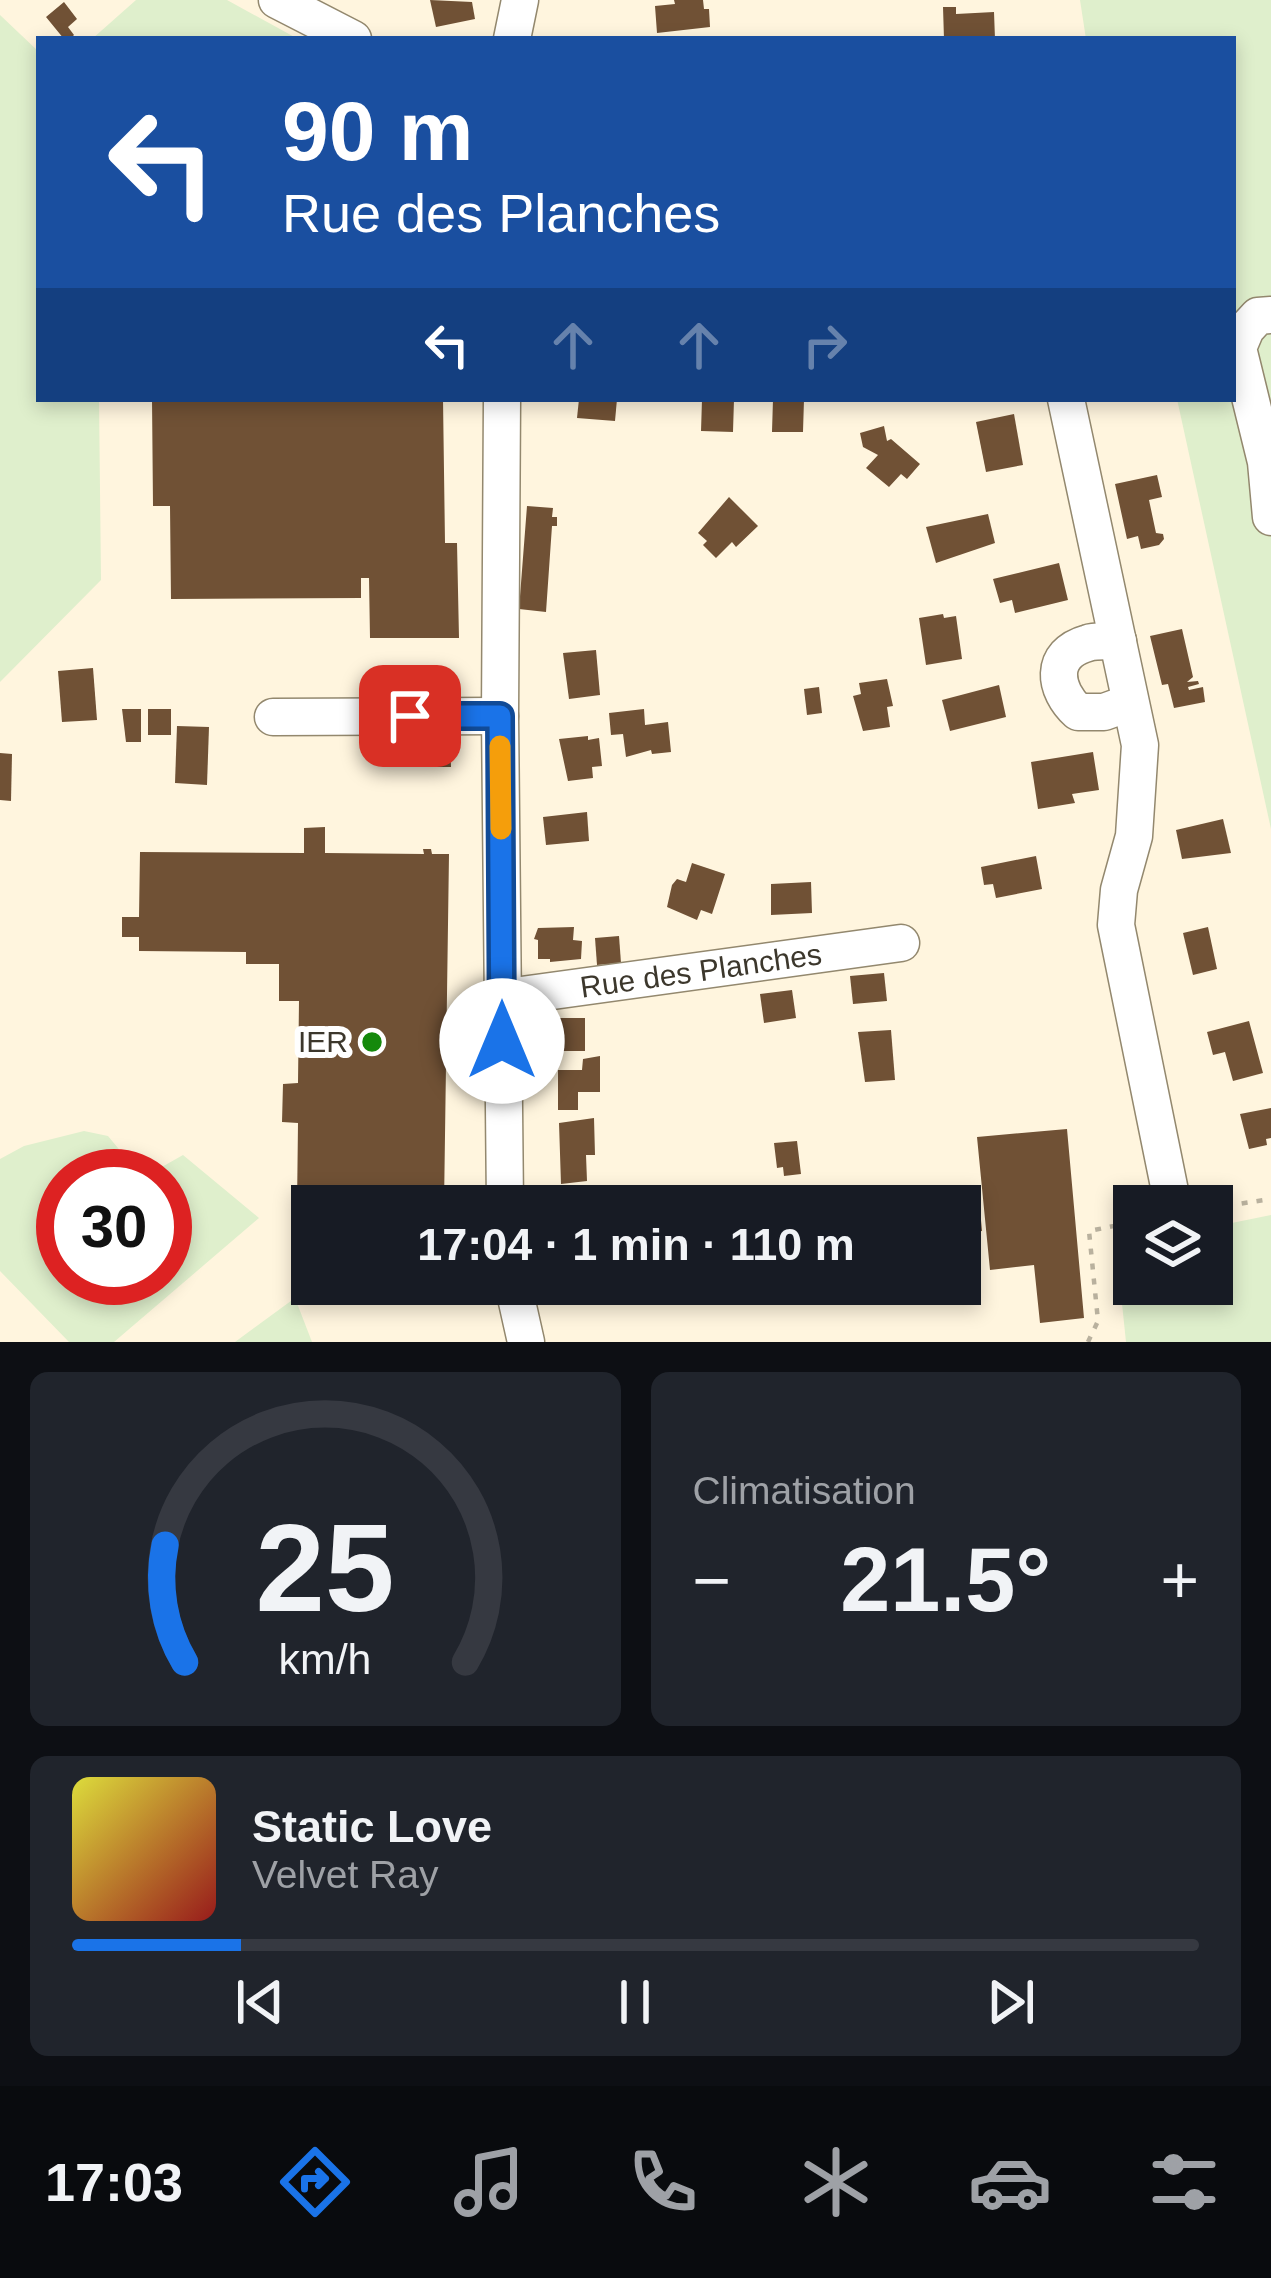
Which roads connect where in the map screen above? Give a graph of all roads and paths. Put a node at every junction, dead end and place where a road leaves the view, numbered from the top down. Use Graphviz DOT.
graph roads {
  1 [pos="277,0"];
  2 [pos="520,0"];
  3 [pos="347,36"];
  4 [pos="513,36"];
  5 [pos="1271,316"];
  6 [pos="502,402"];
  7 [pos="1067,402"];
  8 [pos="1269,456"];
  9 [pos="1271,517"];
  10 [pos="1118,641"];
  11 [pos="1129,703"];
  12 [pos="500,716"];
  13 [pos="273,717"];
  14 [pos="901,943"];
  15 [pos="501,998"];
  16 [pos="505,1185"];
  17 [pos="1168,1185"];
  18 [pos="1271,1199"];
  19 [pos="1233,1205"];
  20 [pos="1113,1226"];
  21 [pos="518,1305"];
  22 [pos="526,1342"];
  23 [pos="1088,1342"];
  1 -- 3 [label="street"];
  2 -- 4 [label="street"];
  5 -- 8 [label="street"];
  6 -- 12 [label="street"];
  7 -- 10 [label="street"];
  8 -- 9 [label="street"];
  10 -- 11 [label="street"];
  10 -- 11 [label="street"];
  11 -- 17 [label="street"];
  12 -- 13 [label="street"];
  12 -- 15 [label="street"];
  14 -- 15 [label="street, Rue des Planches"];
  15 -- 16 [label="street"];
  18 -- 19 [label="path"];
  20 -- 23 [label="path"];
  21 -- 22 [label="street"];
}
